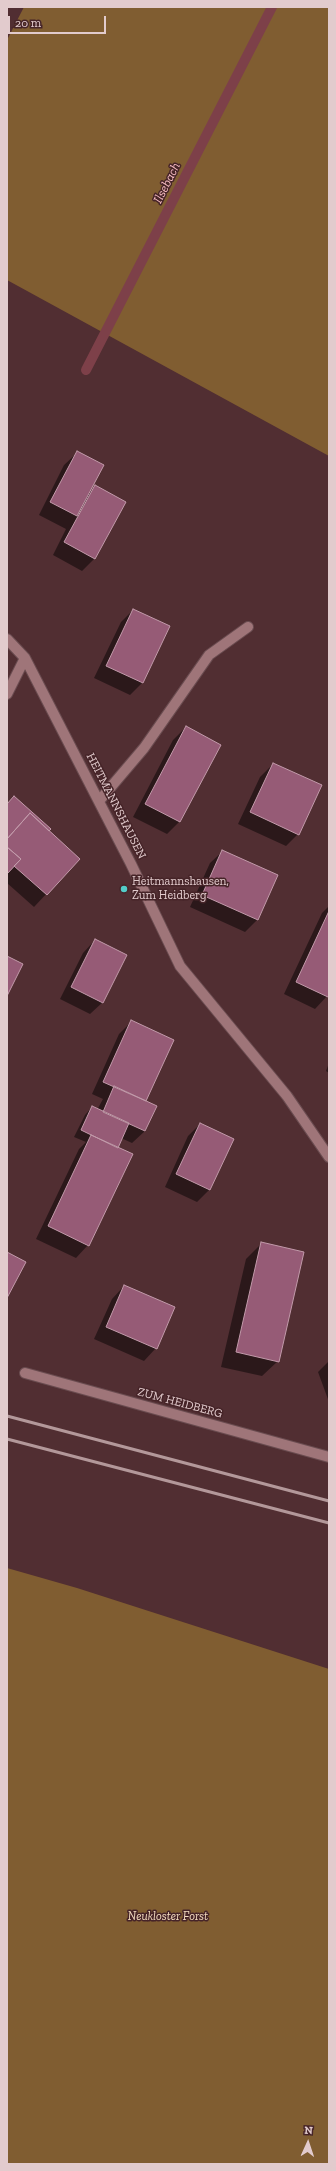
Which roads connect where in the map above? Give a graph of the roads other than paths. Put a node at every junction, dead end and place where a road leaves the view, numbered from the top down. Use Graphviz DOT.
graph roads {
  1 [pos="248,627"];
  2 [pos="7,639"];
  3 [pos="25,658"];
  4 [pos="7,694"];
  5 [pos="99,801"];
  6 [pos="329,1157"];
  7 [pos="25,1372"];
  8 [pos="329,1457"];
  1 -- 5 [label="street"];
  2 -- 3 [label="street, HEITMANNSHAUSEN"];
  3 -- 4 [label="street"];
  3 -- 5 [label="street, HEITMANNSHAUSEN"];
  5 -- 6 [label="street, HEITMANNSHAUSEN"];
  7 -- 8 [label="street, ZUM HEIDBERG"];
}
